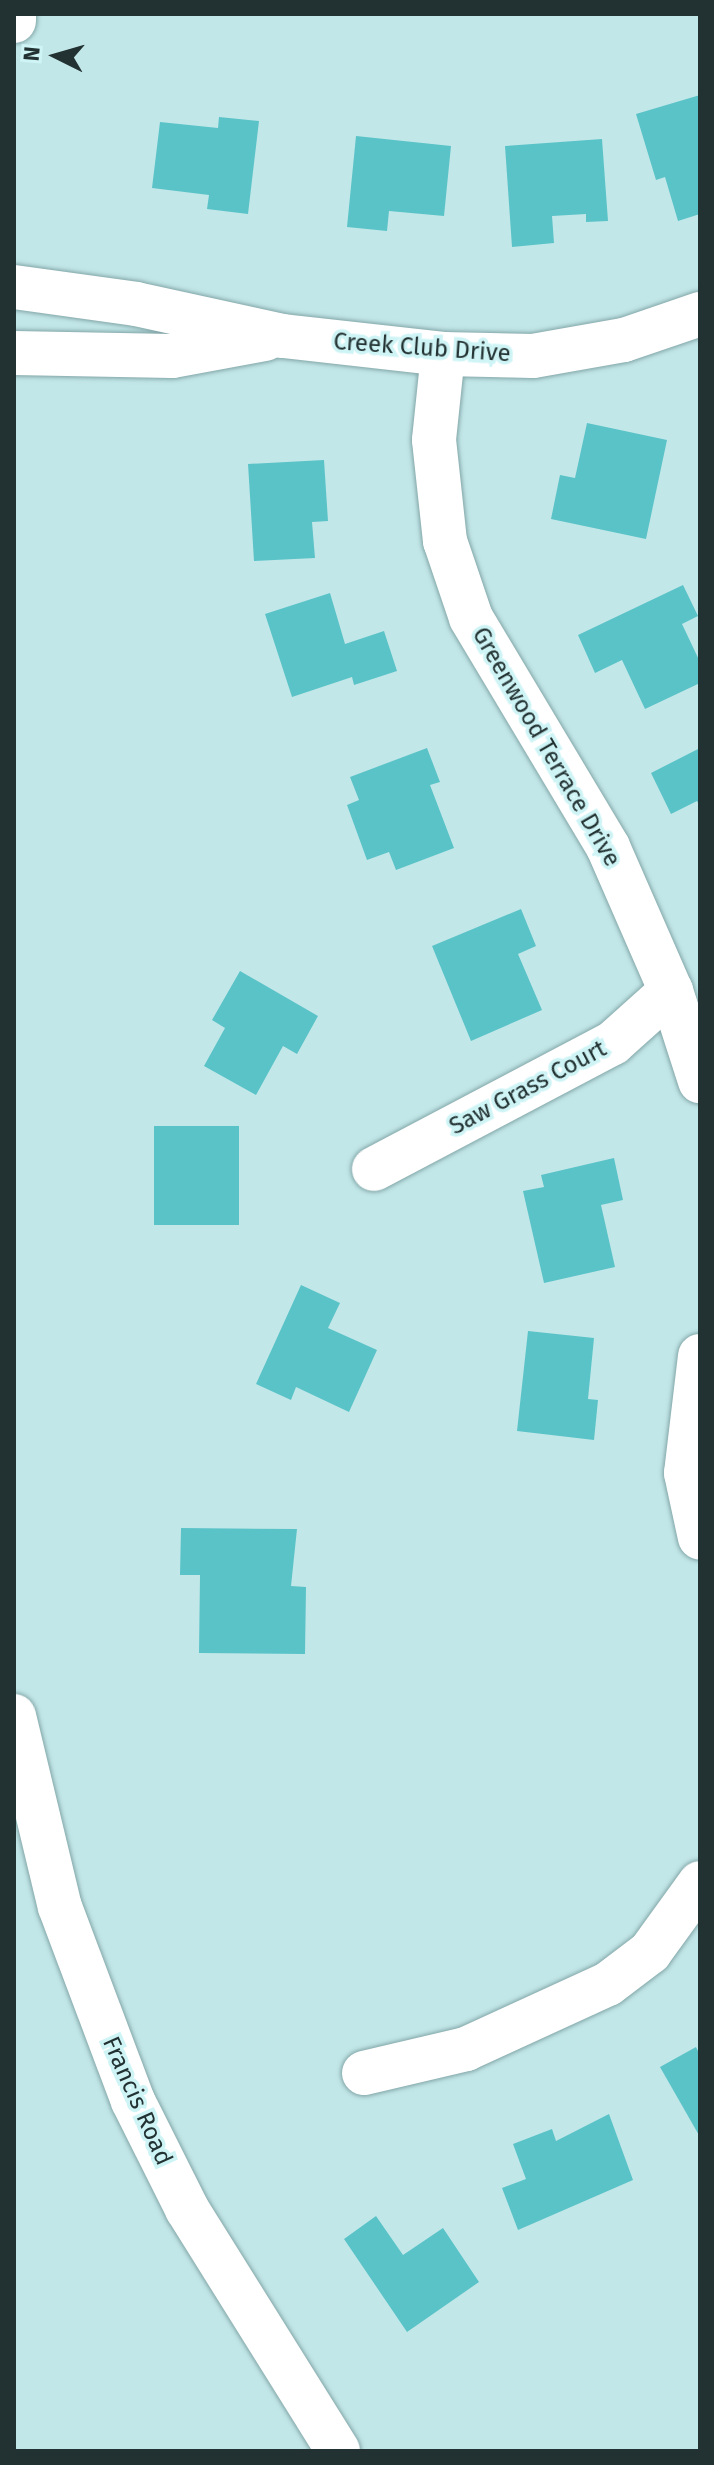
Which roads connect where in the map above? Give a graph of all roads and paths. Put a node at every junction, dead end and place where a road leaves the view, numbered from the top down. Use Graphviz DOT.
graph roads {
  1 [pos="14,14"];
  2 [pos="14,21"];
  3 [pos="14,287"];
  4 [pos="700,314"];
  5 [pos="283,336"];
  6 [pos="14,353"];
  7 [pos="443,354"];
  8 [pos="671,991"];
  9 [pos="700,1081"];
  10 [pos="374,1169"];
  11 [pos="700,1356"];
  12 [pos="700,1538"];
  13 [pos="14,1716"];
  14 [pos="700,1883"];
  15 [pos="364,2073"];
  16 [pos="338,2451"];
  1 -- 2 [label="street"];
  3 -- 5 [label="street, Creek Club Drive"];
  4 -- 7 [label="street, Creek Club Drive"];
  5 -- 6 [label="street, Creek Club Drive"];
  5 -- 7 [label="street, Creek Club Drive"];
  7 -- 8 [label="street, Greenwood Terrace Drive"];
  8 -- 9 [label="street, Greenwood Terrace Drive"];
  8 -- 10 [label="street, Saw Grass Court"];
  11 -- 12 [label="street"];
  13 -- 16 [label="street, Francis Road"];
  14 -- 15 [label="street"];
}
